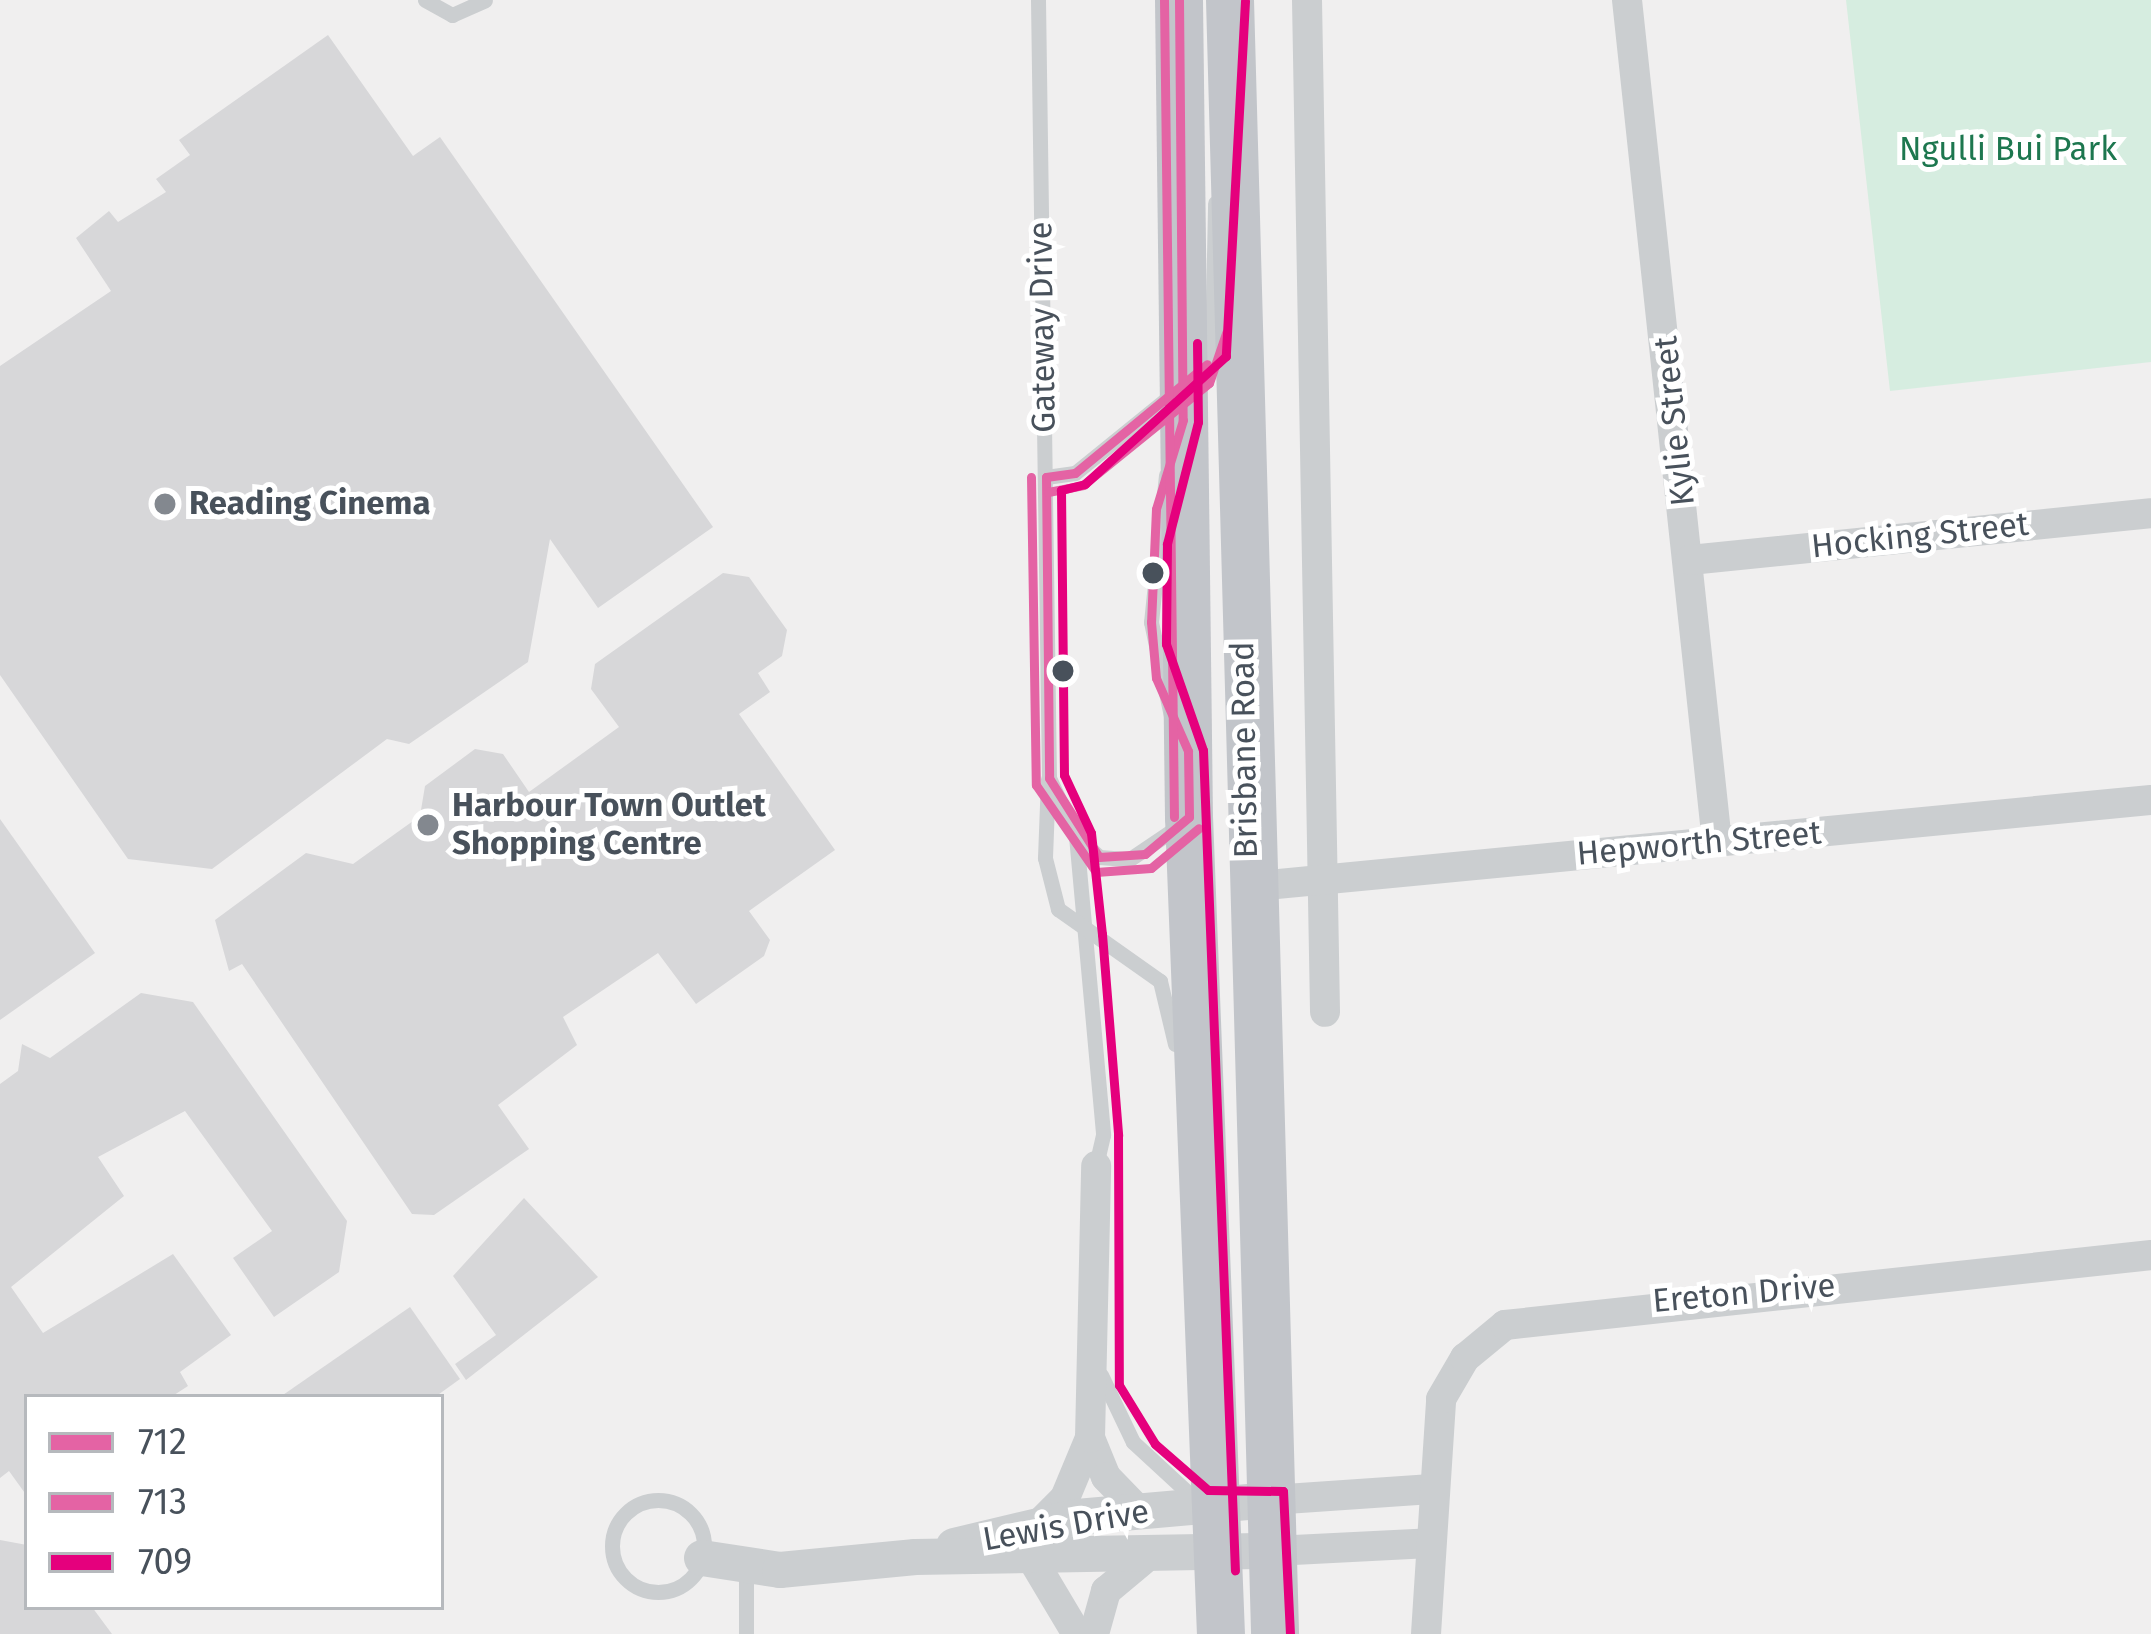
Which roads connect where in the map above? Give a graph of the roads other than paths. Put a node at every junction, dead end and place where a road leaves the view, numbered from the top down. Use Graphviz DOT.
graph roads {
  1 [pos="425,0"];
  2 [pos="485,0"];
  3 [pos="1038,0"];
  4 [pos="1179,0"];
  5 [pos="1230,0"];
  6 [pos="1307,0"];
  7 [pos="1627,0"];
  8 [pos="1232,124"];
  9 [pos="1183,402"];
  10 [pos="1046,476"];
  11 [pos="2151,513"];
  12 [pos="1690,560"];
  13 [pos="1048,778"];
  14 [pos="2151,800"];
  15 [pos="1189,817"];
  16 [pos="1076,836"];
  17 [pos="1717,842"];
  18 [pos="1322,879"];
  19 [pos="1247,887"];
  20 [pos="1087,935"];
  21 [pos="1324,1012"];
  22 [pos="1175,1067"];
  23 [pos="1096,1166"];
  24 [pos="1179,1172"];
  25 [pos="2151,1256"];
  26 [pos="1204,1271"];
  27 [pos="1097,1355"];
  28 [pos="1090,1438"];
  29 [pos="1433,1477"];
  30 [pos="1271,1500"];
  31 [pos="1210,1505"];
  32 [pos="1138,1510"];
  33 [pos="1039,1524"];
  34 [pos="1430,1544"];
  35 [pos="1274,1551"];
  36 [pos="915,1556"];
  37 [pos="1219,1556"];
  38 [pos="702,1558"];
  39 [pos="1143,1560"];
  40 [pos="1034,1562"];
  41 [pos="746,1564"];
  42 [pos="746,1634"];
  43 [pos="1078,1634"];
  44 [pos="1094,1634"];
  45 [pos="1221,1634"];
  46 [pos="1275,1634"];
  47 [pos="1426,1634"];
  1 -- 2 [label="lane"];
  3 -- 10 [label="lane, Gateway Drive"];
  4 -- 9 [label="highway, Brisbane Road"];
  5 -- 8 [label="highway, Brisbane Road"];
  6 -- 18 [label="street"];
  7 -- 12 [label="street, Kylie Street"];
  8 -- 9 [label="lane"];
  8 -- 19 [label="highway, Brisbane Road"];
  9 -- 10 [label="lane"];
  9 -- 15 [label="highway, Brisbane Road"];
  10 -- 13 [label="lane, Gateway Drive"];
  11 -- 12 [label="street, Hocking Street"];
  12 -- 17 [label="street, Kylie Street"];
  13 -- 16 [label="lane, Gateway Drive"];
  13 -- 20 [label="lane"];
  14 -- 17 [label="street, Hepworth Street"];
  15 -- 16 [label="lane"];
  15 -- 26 [label="highway, Brisbane Road"];
  16 -- 20 [label="lane, Gateway Drive"];
  17 -- 18 [label="street, Hepworth Street"];
  18 -- 19 [label="street, Hepworth Street"];
  18 -- 21 [label="street"];
  19 -- 30 [label="highway, Brisbane Road"];
  20 -- 22 [label="lane"];
  20 -- 23 [label="lane, Gateway Drive"];
  23 -- 27 [label="street, Gateway Drive"];
  24 -- 26 [label="lane"];
  25 -- 29 [label="street, Ereton Drive"];
  26 -- 31 [label="highway, Brisbane Road"];
  27 -- 28 [label="street, Gateway Drive"];
  27 -- 31 [label="lane"];
  28 -- 32 [label="street"];
  28 -- 33 [label="street, Gateway Drive"];
  29 -- 30 [label="street"];
  29 -- 34 [label="street"];
  30 -- 31 [label="street, Lewis Drive"];
  30 -- 35 [label="highway, Brisbane Road"];
  31 -- 32 [label="street, Lewis Drive"];
  31 -- 37 [label="highway, Brisbane Road"];
  32 -- 33 [label="street, Lewis Drive"];
  33 -- 36 [label="street, Lewis Drive"];
  34 -- 35 [label="street"];
  34 -- 47 [label="street"];
  35 -- 37 [label="street, Lewis Drive"];
  35 -- 46 [label="highway, Brisbane Road"];
  36 -- 40 [label="street, Lewis Drive"];
  36 -- 41 [label="street, Lewis Drive"];
  37 -- 39 [label="street, Lewis Drive"];
  37 -- 45 [label="highway, Brisbane Road"];
  38 -- 38 [label="lane"];
  38 -- 41 [label="street, Lewis Drive"];
  39 -- 40 [label="street, Lewis Drive"];
  39 -- 44 [label="street"];
  40 -- 43 [label="street"];
  41 -- 42 [label="lane"];
}
